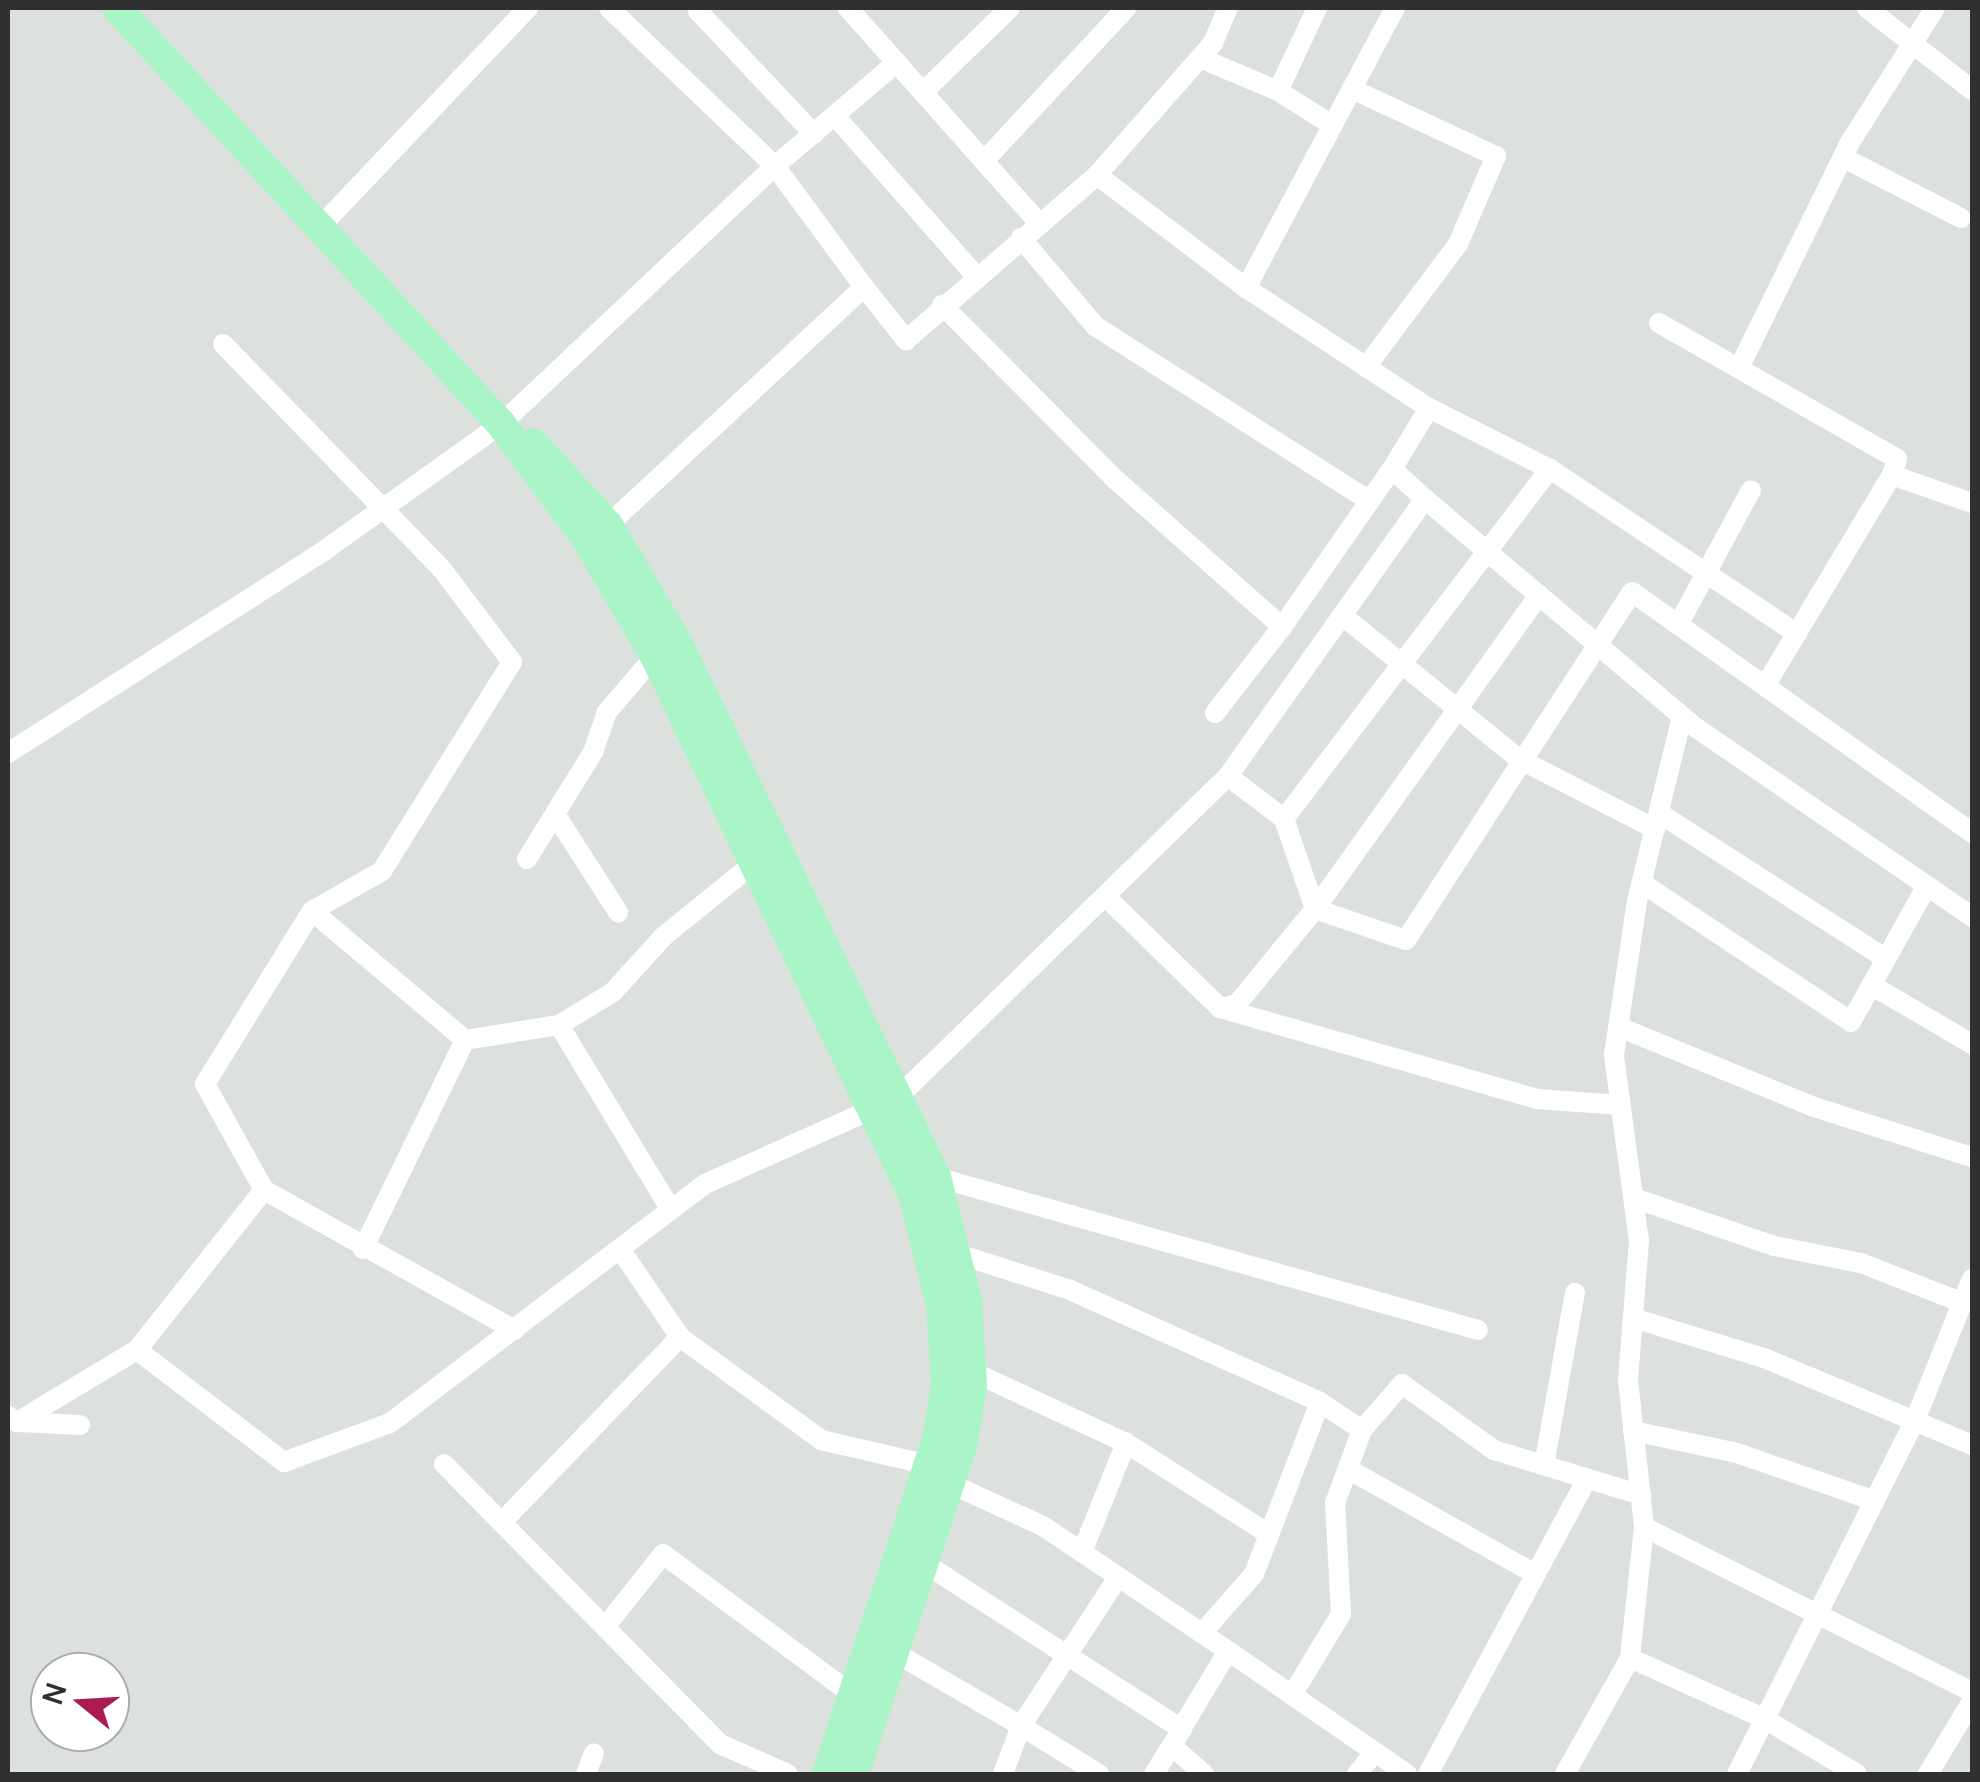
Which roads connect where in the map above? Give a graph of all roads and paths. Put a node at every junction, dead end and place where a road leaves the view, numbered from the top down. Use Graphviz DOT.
graph roads {
  1 [pos="117,8"];
  2 [pos="528,8"];
  3 [pos="609,8"];
  4 [pos="848,8"];
  5 [pos="1010,8"];
  6 [pos="1126,8"];
  7 [pos="1228,8"];
  8 [pos="1317,8"];
  9 [pos="1395,8"];
  10 [pos="1867,8"];
  11 [pos="1935,8"];
  12 [pos="698,11"];
  13 [pos="1909,41"];
  14 [pos="1200,58"];
  15 [pos="897,62"];
  16 [pos="1352,90"];
  17 [pos="1972,90"];
  18 [pos="1278,91"];
  19 [pos="923,92"];
  20 [pos="835,116"];
  21 [pos="1332,126"];
  22 [pos="814,134"];
  23 [pos="1846,159"];
  24 [pos="984,161"];
  25 [pos="775,166"];
  26 [pos="1097,174"];
  27 [pos="1961,218"];
  28 [pos="1040,223"];
  29 [pos="320,228"];
  30 [pos="1022,238"];
  31 [pos="976,276"];
  32 [pos="864,287"];
  33 [pos="1246,288"];
  34 [pos="942,305"];
  35 [pos="1658,324"];
  36 [pos="222,344"];
  37 [pos="1366,367"];
  38 [pos="1739,368"];
  39 [pos="1428,408"];
  40 [pos="501,424"];
  41 [pos="1392,469"];
  42 [pos="1550,469"];
  43 [pos="1892,475"];
  44 [pos="1752,490"];
  45 [pos="1425,499"];
  46 [pos="1370,500"];
  47 [pos="1972,503"];
  48 [pos="384,508"];
  49 [pos="608,525"];
  50 [pos="1485,550"];
  51 [pos="1705,573"];
  52 [pos="1539,595"];
  53 [pos="1343,616"];
  54 [pos="1678,625"];
  55 [pos="1282,627"];
  56 [pos="1796,634"];
  57 [pos="1600,648"];
  58 [pos="655,656"];
  59 [pos="1398,660"];
  60 [pos="1765,686"];
  61 [pos="1460,710"];
  62 [pos="1215,713"];
  63 [pos="1682,717"];
  64 [pos="8,753"];
  65 [pos="1520,759"];
  66 [pos="1228,776"];
  67 [pos="555,814"];
  68 [pos="1284,819"];
  69 [pos="1657,821"];
  70 [pos="1972,833"];
  71 [pos="528,858"];
  72 [pos="753,864"];
  73 [pos="1642,883"];
  74 [pos="1926,887"];
  75 [pos="1105,896"];
  76 [pos="1315,909"];
  77 [pos="312,911"];
  78 [pos="618,912"];
  79 [pos="1972,916"];
  80 [pos="1886,958"];
  81 [pos="1871,985"];
  82 [pos="833,1002"];
  83 [pos="1220,1008"];
  84 [pos="559,1025"];
  85 [pos="1618,1027"];
  86 [pos="465,1040"];
  87 [pos="1972,1044"];
  88 [pos="886,1104"];
  89 [pos="1621,1105"];
  90 [pos="1972,1157"];
  91 [pos="936,1177"];
  92 [pos="264,1190"];
  93 [pos="1634,1198"];
  94 [pos="671,1210"];
  95 [pos="363,1249"];
  96 [pos="620,1249"];
  97 [pos="955,1254"];
  98 [pos="1972,1279"];
  99 [pos="1575,1293"];
  100 [pos="1963,1302"];
  101 [pos="1633,1318"];
  102 [pos="514,1330"];
  103 [pos="1478,1330"];
  104 [pos="680,1336"];
  105 [pos="137,1350"];
  106 [pos="971,1371"];
  107 [pos="1320,1402"];
  108 [pos="1916,1418"];
  109 [pos="12,1419"];
  110 [pos="80,1425"];
  111 [pos="1362,1430"];
  112 [pos="1634,1431"];
  113 [pos="1126,1443"];
  114 [pos="1972,1445"];
  115 [pos="444,1464"];
  116 [pos="1544,1465"];
  117 [pos="1348,1469"];
  118 [pos="935,1474"];
  119 [pos="1587,1479"];
  120 [pos="1641,1495"];
  121 [pos="1875,1500"];
  122 [pos="502,1522"];
  123 [pos="1644,1527"];
  124 [pos="1269,1534"];
  125 [pos="1082,1552"];
  126 [pos="924,1563"];
  127 [pos="1536,1574"];
  128 [pos="1118,1577"];
  129 [pos="1819,1613"];
  130 [pos="605,1627"];
  131 [pos="1202,1633"];
  132 [pos="1228,1651"];
  133 [pos="894,1652"];
  134 [pos="1069,1656"];
  135 [pos="1630,1658"];
  136 [pos="1972,1692"];
  137 [pos="853,1695"];
  138 [pos="1292,1695"];
  139 [pos="1972,1702"];
  140 [pos="1765,1719"];
  141 [pos="1021,1726"];
  142 [pos="1177,1738"];
  143 [pos="1375,1752"];
  144 [pos="594,1753"];
  145 [pos="586,1774"];
  146 [pos="788,1774"];
  147 [pos="826,1774"];
  148 [pos="854,1774"];
  149 [pos="1003,1774"];
  150 [pos="1099,1774"];
  151 [pos="1154,1774"];
  152 [pos="1204,1774"];
  153 [pos="1358,1774"];
  154 [pos="1407,1774"];
  155 [pos="1428,1774"];
  156 [pos="1565,1774"];
  157 [pos="1738,1774"];
  158 [pos="1856,1774"];
  159 [pos="1928,1774"];
  1 -- 29 [label="main road"];
  2 -- 29 [label="street"];
  3 -- 25 [label="street"];
  4 -- 15 [label="street"];
  5 -- 19 [label="street"];
  6 -- 24 [label="street"];
  7 -- 14 [label="street"];
  8 -- 18 [label="street"];
  9 -- 16 [label="street"];
  10 -- 13 [label="street"];
  11 -- 13 [label="street"];
  12 -- 22 [label="street"];
  13 -- 17 [label="street"];
  13 -- 23 [label="street"];
  14 -- 18 [label="street"];
  14 -- 26 [label="street"];
  15 -- 19 [label="street"];
  15 -- 20 [label="street"];
  16 -- 21 [label="street"];
  16 -- 37 [label="street"];
  18 -- 21 [label="street"];
  19 -- 24 [label="street"];
  20 -- 22 [label="street"];
  20 -- 31 [label="street"];
  21 -- 33 [label="street"];
  22 -- 25 [label="street"];
  23 -- 27 [label="street"];
  23 -- 38 [label="street"];
  24 -- 28 [label="street"];
  25 -- 32 [label="street"];
  25 -- 40 [label="street"];
  26 -- 28 [label="street"];
  26 -- 33 [label="street"];
  28 -- 30 [label="street"];
  29 -- 40 [label="main road"];
  30 -- 31 [label="street"];
  30 -- 46 [label="street"];
  31 -- 34 [label="street"];
  32 -- 34 [label="street"];
  32 -- 49 [label="street"];
  33 -- 37 [label="street"];
  34 -- 55 [label="street"];
  35 -- 38 [label="street"];
  36 -- 48 [label="street"];
  37 -- 39 [label="street"];
  38 -- 43 [label="street"];
  39 -- 41 [label="street"];
  39 -- 42 [label="street"];
  40 -- 48 [label="street"];
  40 -- 49 [label="main road"];
  40 -- 58 [label="main road"];
  41 -- 45 [label="street"];
  41 -- 46 [label="street"];
  42 -- 50 [label="street"];
  42 -- 51 [label="street"];
  43 -- 47 [label="street"];
  43 -- 56 [label="street"];
  44 -- 51 [label="street"];
  45 -- 50 [label="street"];
  45 -- 53 [label="street"];
  46 -- 55 [label="street"];
  48 -- 64 [label="street"];
  48 -- 77 [label="street"];
  49 -- 82 [label="main road"];
  50 -- 52 [label="street"];
  50 -- 59 [label="street"];
  51 -- 54 [label="street"];
  51 -- 56 [label="street"];
  52 -- 57 [label="street"];
  52 -- 61 [label="street"];
  53 -- 59 [label="street"];
  53 -- 66 [label="street"];
  54 -- 57 [label="street"];
  54 -- 60 [label="street"];
  55 -- 62 [label="street"];
  56 -- 60 [label="street"];
  57 -- 63 [label="street"];
  57 -- 65 [label="street"];
  58 -- 67 [label="street"];
  58 -- 72 [label="main road"];
  59 -- 61 [label="street"];
  59 -- 68 [label="street"];
  60 -- 70 [label="street"];
  61 -- 65 [label="street"];
  61 -- 76 [label="street"];
  63 -- 69 [label="street"];
  63 -- 74 [label="street"];
  65 -- 69 [label="street"];
  65 -- 76 [label="street"];
  66 -- 68 [label="street"];
  66 -- 75 [label="street"];
  67 -- 71 [label="street"];
  67 -- 78 [label="street"];
  68 -- 76 [label="street"];
  69 -- 73 [label="street"];
  69 -- 80 [label="street"];
  72 -- 82 [label="main road"];
  72 -- 84 [label="street"];
  73 -- 81 [label="street"];
  73 -- 85 [label="street"];
  74 -- 79 [label="street"];
  74 -- 80 [label="street"];
  75 -- 83 [label="street"];
  75 -- 88 [label="street"];
  76 -- 83 [label="street"];
  77 -- 86 [label="street"];
  77 -- 92 [label="street"];
  80 -- 81 [label="street"];
  81 -- 87 [label="street"];
  82 -- 88 [label="main road"];
  83 -- 89 [label="street"];
  84 -- 86 [label="street"];
  84 -- 94 [label="street"];
  85 -- 89 [label="street"];
  85 -- 90 [label="street"];
  86 -- 95 [label="street"];
  88 -- 91 [label="main road"];
  88 -- 94 [label="street"];
  88 -- 118 [label="main road"];
  89 -- 93 [label="street"];
  91 -- 97 [label="main road"];
  91 -- 103 [label="street"];
  92 -- 95 [label="street"];
  92 -- 105 [label="street"];
  93 -- 100 [label="street"];
  93 -- 101 [label="street"];
  94 -- 96 [label="street"];
  95 -- 102 [label="street"];
  96 -- 102 [label="street"];
  96 -- 104 [label="street"];
  97 -- 106 [label="main road"];
  97 -- 107 [label="street"];
  98 -- 100 [label="street"];
  99 -- 116 [label="street"];
  100 -- 108 [label="street"];
  101 -- 108 [label="street"];
  101 -- 112 [label="street"];
  102 -- 105 [label="street"];
  104 -- 118 [label="street"];
  104 -- 122 [label="street"];
  105 -- 109 [label="street"];
  106 -- 113 [label="street"];
  106 -- 118 [label="main road"];
  107 -- 111 [label="street"];
  107 -- 124 [label="street"];
  108 -- 114 [label="street"];
  108 -- 121 [label="street"];
  109 -- 110 [label="street"];
  111 -- 116 [label="street"];
  111 -- 117 [label="street"];
  112 -- 120 [label="street"];
  112 -- 121 [label="street"];
  113 -- 124 [label="street"];
  113 -- 125 [label="street"];
  115 -- 122 [label="street"];
  116 -- 119 [label="street"];
  117 -- 127 [label="street"];
  117 -- 138 [label="street"];
  118 -- 125 [label="street"];
  118 -- 126 [label="main road"];
  118 -- 137 [label="main road"];
  119 -- 120 [label="street"];
  119 -- 127 [label="street"];
  120 -- 123 [label="street"];
  121 -- 129 [label="street"];
  122 -- 130 [label="street"];
  123 -- 129 [label="street"];
  123 -- 135 [label="street"];
  124 -- 131 [label="street"];
  125 -- 128 [label="street"];
  126 -- 133 [label="main road"];
  126 -- 134 [label="street"];
  127 -- 155 [label="street"];
  128 -- 131 [label="street"];
  128 -- 134 [label="street"];
  129 -- 136 [label="street"];
  129 -- 140 [label="street"];
  130 -- 137 [label="street"];
  130 -- 146 [label="street"];
  131 -- 132 [label="street"];
  132 -- 138 [label="street"];
  132 -- 142 [label="street"];
  133 -- 141 [label="street"];
  133 -- 148 [label="main road"];
  134 -- 141 [label="street"];
  134 -- 142 [label="street"];
  135 -- 140 [label="street"];
  135 -- 156 [label="street"];
  137 -- 147 [label="main road"];
  138 -- 143 [label="street"];
  139 -- 159 [label="street"];
  140 -- 157 [label="street"];
  140 -- 158 [label="street"];
  141 -- 149 [label="street"];
  141 -- 150 [label="street"];
  142 -- 151 [label="street"];
  142 -- 152 [label="street"];
  143 -- 153 [label="street"];
  143 -- 154 [label="street"];
  144 -- 145 [label="street"];
}
